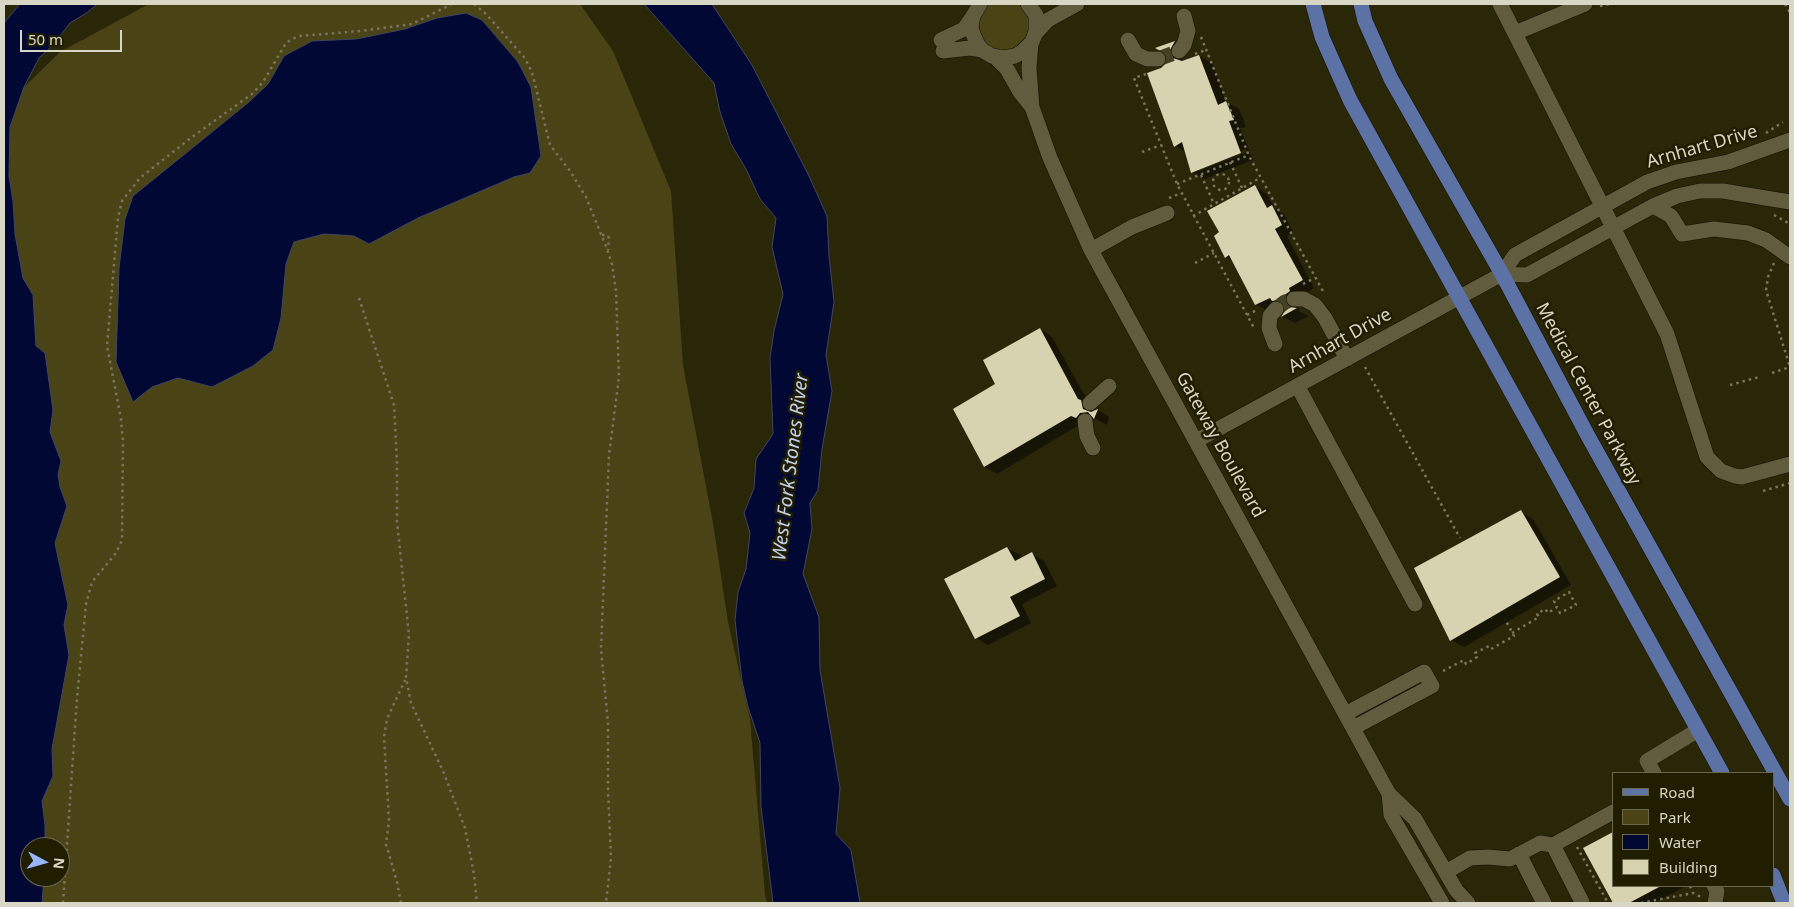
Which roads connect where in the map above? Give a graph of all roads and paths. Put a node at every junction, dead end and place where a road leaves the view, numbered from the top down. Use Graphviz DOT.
graph roads {
  1 [pos="452,4"];
  2 [pos="474,4"];
  3 [pos="1028,4"];
  4 [pos="1077,4"];
  5 [pos="1313,4"];
  6 [pos="1360,4"];
  7 [pos="1500,4"];
  8 [pos="1585,4"];
  9 [pos="1611,4"];
  10 [pos="1785,4"];
  11 [pos="1600,6"];
  12 [pos="978,7"];
  13 [pos="1790,13"];
  14 [pos="1184,16"];
  15 [pos="1515,34"];
  16 [pos="1200,36"];
  17 [pos="1033,39"];
  18 [pos="1128,40"];
  19 [pos="1206,50"];
  20 [pos="988,53"];
  21 [pos="1183,54"];
  22 [pos="1155,65"];
  23 [pos="1032,107"];
  24 [pos="1783,122"];
  25 [pos="1762,135"];
  26 [pos="1790,140"];
  27 [pos="1161,145"];
  28 [pos="1142,152"];
  29 [pos="1249,155"];
  30 [pos="1230,162"];
  31 [pos="1215,169"];
  32 [pos="1218,174"];
  33 [pos="1201,175"];
  34 [pos="1236,176"];
  35 [pos="1260,178"];
  36 [pos="1228,179"];
  37 [pos="1177,184"];
  38 [pos="1214,186"];
  39 [pos="1242,188"];
  40 [pos="1207,189"];
  41 [pos="1225,189"];
  42 [pos="1229,196"];
  43 [pos="1790,202"];
  44 [pos="1214,204"];
  45 [pos="1601,206"];
  46 [pos="1653,206"];
  47 [pos="1167,213"];
  48 [pos="1193,216"];
  49 [pos="1613,228"];
  50 [pos="602,235"];
  51 [pos="1091,250"];
  52 [pos="608,252"];
  53 [pos="1214,253"];
  54 [pos="1790,256"];
  55 [pos="1774,262"];
  56 [pos="1195,263"];
  57 [pos="1502,274"];
  58 [pos="1460,296"];
  59 [pos="359,298"];
  60 [pos="1294,299"];
  61 [pos="1327,299"];
  62 [pos="1276,309"];
  63 [pos="1256,330"];
  64 [pos="1276,344"];
  65 [pos="1347,359"];
  66 [pos="1365,367"];
  67 [pos="1790,367"];
  68 [pos="1772,373"];
  69 [pos="1758,377"];
  70 [pos="1110,386"];
  71 [pos="1730,386"];
  72 [pos="1298,387"];
  73 [pos="1090,403"];
  74 [pos="1086,420"];
  75 [pos="1196,441"];
  76 [pos="1093,448"];
  77 [pos="1790,464"];
  78 [pos="1790,483"];
  79 [pos="1763,491"];
  80 [pos="1460,538"];
  81 [pos="1415,604"];
  82 [pos="1557,608"];
  83 [pos="1505,619"];
  84 [pos="1512,633"];
  85 [pos="1443,671"];
  86 [pos="406,678"];
  87 [pos="1345,714"];
  88 [pos="1353,728"];
  89 [pos="1698,730"];
  90 [pos="1653,772"];
  91 [pos="1721,772"];
  92 [pos="1389,794"];
  93 [pos="1790,799"];
  94 [pos="1612,813"];
  95 [pos="1575,844"];
  96 [pos="1554,845"];
  97 [pos="1519,854"];
  98 [pos="1446,872"];
  99 [pos="1774,878"];
  100 [pos="1690,887"];
  101 [pos="1715,887"];
  102 [pos="63,903"];
  103 [pos="400,903"];
  104 [pos="477,903"];
  105 [pos="606,903"];
  106 [pos="1442,903"];
  107 [pos="1468,903"];
  108 [pos="1544,903"];
  109 [pos="1581,903"];
  110 [pos="1608,903"];
  111 [pos="1641,903"];
  112 [pos="1715,903"];
  113 [pos="1784,903"];
  1 -- 102 [label="path"];
  2 -- 50 [label="path"];
  3 -- 17 [label="street"];
  4 -- 17 [label="street"];
  5 -- 58 [label="main road"];
  6 -- 57 [label="main road, Medical Center Parkway"];
  7 -- 15 [label="street"];
  8 -- 15 [label="street"];
  9 -- 11 [label="path"];
  10 -- 13 [label="path"];
  12 -- 20 [label="street"];
  12 -- 20 [label="street"];
  14 -- 21 [label="street"];
  15 -- 45 [label="street"];
  16 -- 19 [label="path"];
  17 -- 20 [label="street"];
  17 -- 23 [label="street"];
  18 -- 22 [label="street"];
  19 -- 21 [label="path"];
  19 -- 29 [label="path"];
  20 -- 23 [label="street"];
  22 -- 27 [label="path"];
  23 -- 51 [label="street, Gateway Boulevard"];
  24 -- 25 [label="path"];
  26 -- 45 [label="street, Arnhart Drive"];
  27 -- 28 [label="path"];
  27 -- 37 [label="path"];
  29 -- 30 [label="path"];
  29 -- 35 [label="path"];
  30 -- 31 [label="path"];
  30 -- 34 [label="path"];
  31 -- 32 [label="path"];
  31 -- 33 [label="path"];
  32 -- 36 [label="path"];
  32 -- 38 [label="path"];
  33 -- 37 [label="path"];
  33 -- 40 [label="path"];
  34 -- 36 [label="path"];
  34 -- 39 [label="path"];
  35 -- 39 [label="path"];
  35 -- 61 [label="path"];
  36 -- 41 [label="path"];
  37 -- 48 [label="path"];
  38 -- 40 [label="path"];
  38 -- 41 [label="path"];
  39 -- 42 [label="path"];
  40 -- 44 [label="path"];
  41 -- 42 [label="path"];
  42 -- 44 [label="path"];
  43 -- 46 [label="street, Arnhart Drive"];
  44 -- 48 [label="path"];
  45 -- 49 [label="street"];
  45 -- 57 [label="street, Arnhart Drive"];
  46 -- 49 [label="street, Arnhart Drive"];
  46 -- 54 [label="street"];
  47 -- 51 [label="street"];
  48 -- 53 [label="path"];
  49 -- 57 [label="street, Arnhart Drive"];
  49 -- 77 [label="street"];
  50 -- 52 [label="path"];
  50 -- 52 [label="path"];
  51 -- 75 [label="street, Gateway Boulevard"];
  52 -- 105 [label="path"];
  53 -- 56 [label="path"];
  53 -- 63 [label="path"];
  55 -- 67 [label="path"];
  57 -- 58 [label="street, Arnhart Drive"];
  57 -- 93 [label="main road, Medical Center Parkway"];
  58 -- 65 [label="street, Arnhart Drive"];
  58 -- 89 [label="main road"];
  59 -- 86 [label="path"];
  60 -- 65 [label="street"];
  62 -- 64 [label="street"];
  65 -- 72 [label="street, Arnhart Drive"];
  66 -- 80 [label="path"];
  67 -- 68 [label="path"];
  69 -- 71 [label="path"];
  70 -- 73 [label="street"];
  72 -- 75 [label="street, Arnhart Drive"];
  72 -- 81 [label="street"];
  74 -- 76 [label="street"];
  75 -- 87 [label="street, Gateway Boulevard"];
  78 -- 79 [label="path"];
  82 -- 82 [label="path"];
  82 -- 84 [label="path"];
  83 -- 84 [label="path"];
  84 -- 85 [label="path"];
  86 -- 103 [label="path"];
  86 -- 104 [label="path"];
  87 -- 88 [label="street, Gateway Boulevard"];
  87 -- 88 [label="street"];
  88 -- 92 [label="street, Gateway Boulevard"];
  89 -- 90 [label="street"];
  89 -- 91 [label="main road"];
  92 -- 98 [label="street, Gateway Boulevard"];
  92 -- 106 [label="street, Gateway Boulevard"];
  94 -- 96 [label="street"];
  95 -- 110 [label="path"];
  96 -- 97 [label="street"];
  96 -- 109 [label="street"];
  97 -- 98 [label="street"];
  97 -- 108 [label="street"];
  98 -- 107 [label="street, Gateway Boulevard"];
  99 -- 113 [label="main road"];
  100 -- 111 [label="path"];
  101 -- 112 [label="street"];
}
